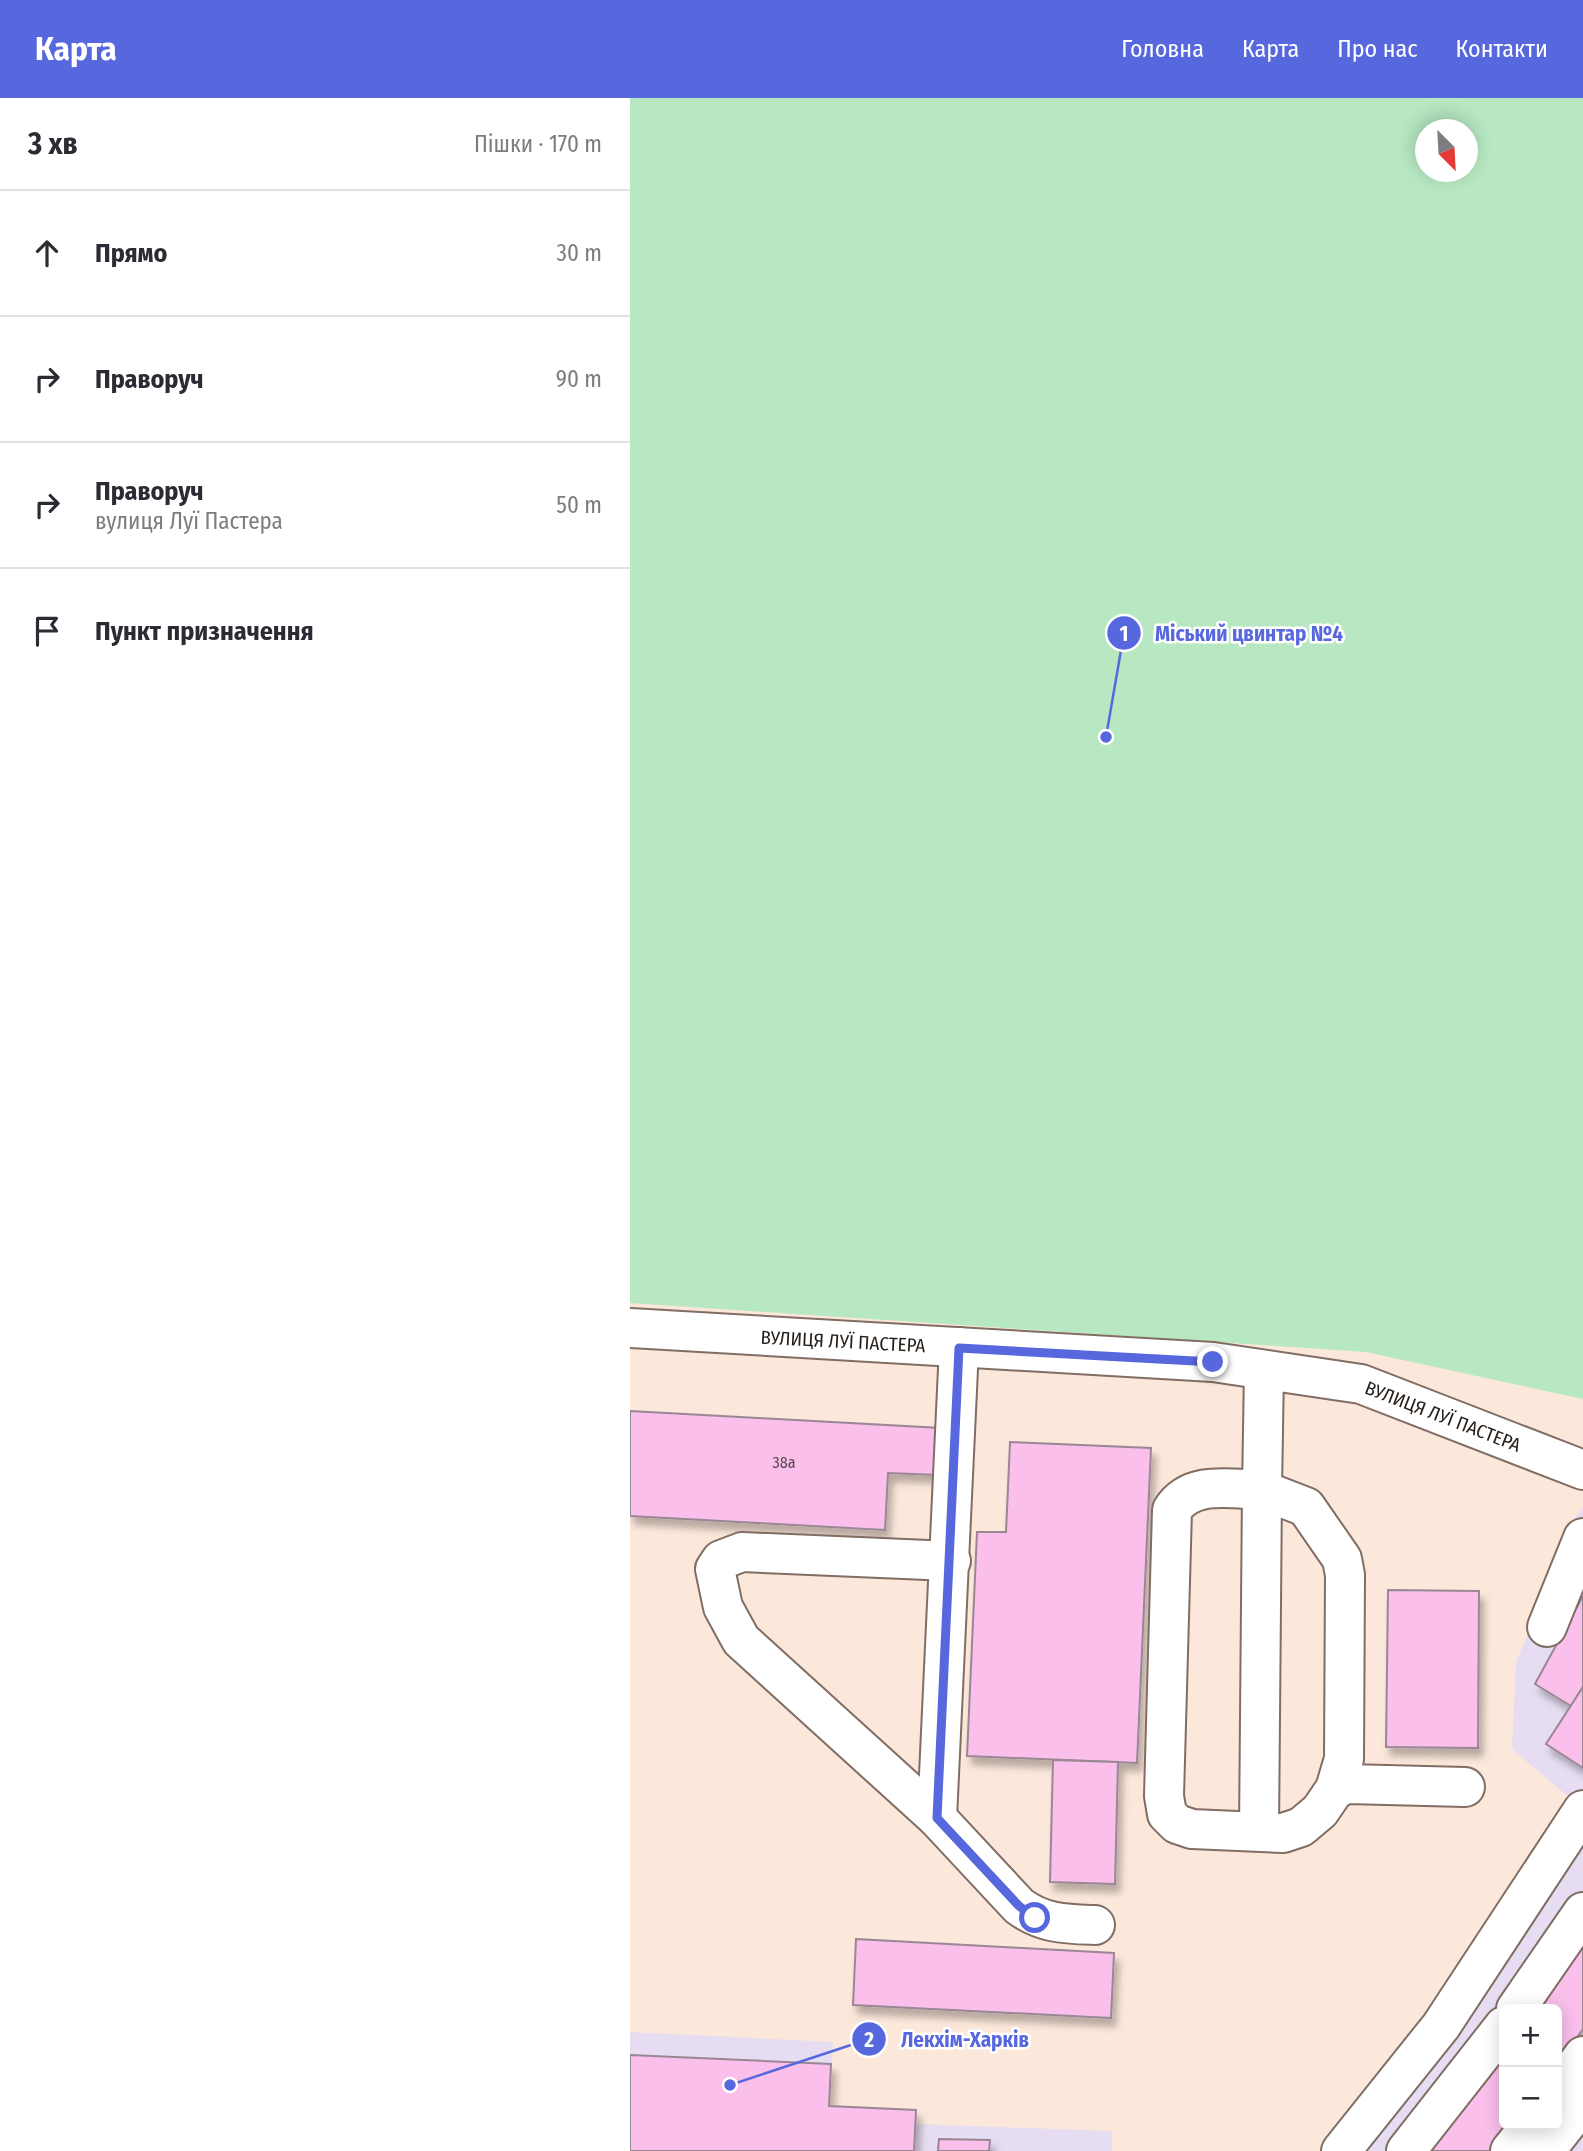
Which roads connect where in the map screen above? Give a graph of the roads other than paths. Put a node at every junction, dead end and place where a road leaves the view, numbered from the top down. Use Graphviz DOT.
graph roads {
  1 [pos="630,1328"];
  2 [pos="959,1348"];
  3 [pos="1264,1370"];
  4 [pos="1583,1470"];
  5 [pos="1262,1490"];
  6 [pos="1583,1538"];
  7 [pos="951,1561"];
  8 [pos="1547,1627"];
  9 [pos="1465,1787"];
  10 [pos="1335,1788"];
  11 [pos="1583,1810"];
  12 [pos="937,1818"];
  13 [pos="1259,1832"];
  14 [pos="1583,1912"];
  15 [pos="1095,1926"];
  16 [pos="1519,2004"];
  17 [pos="1499,2032"];
  18 [pos="1583,2056"];
  19 [pos="1562,2085"];
  20 [pos="1583,2103"];
  21 [pos="1527,2130"];
  22 [pos="1583,2146"];
  23 [pos="1341,2151"];
  24 [pos="1406,2151"];
  25 [pos="1510,2151"];
  26 [pos="1545,2151"];
  27 [pos="1580,2151"];
  1 -- 2 [label="street, ВУЛИЦЯ ЛУЇ ПАСТЕРА"];
  2 -- 3 [label="street, ВУЛИЦЯ ЛУЇ ПАСТЕРА"];
  2 -- 7 [label="street"];
  3 -- 4 [label="street, ВУЛИЦЯ ЛУЇ ПАСТЕРА"];
  3 -- 5 [label="street"];
  5 -- 10 [label="street"];
  5 -- 13 [label="street"];
  5 -- 13 [label="street"];
  6 -- 8 [label="street"];
  7 -- 12 [label="street"];
  7 -- 12 [label="street"];
  9 -- 10 [label="street"];
  10 -- 13 [label="street"];
  11 -- 23 [label="street"];
  12 -- 15 [label="street"];
  14 -- 16 [label="street"];
  17 -- 24 [label="street"];
  18 -- 19 [label="street"];
  20 -- 26 [label="street"];
  21 -- 25 [label="street"];
  22 -- 27 [label="street"];
}
